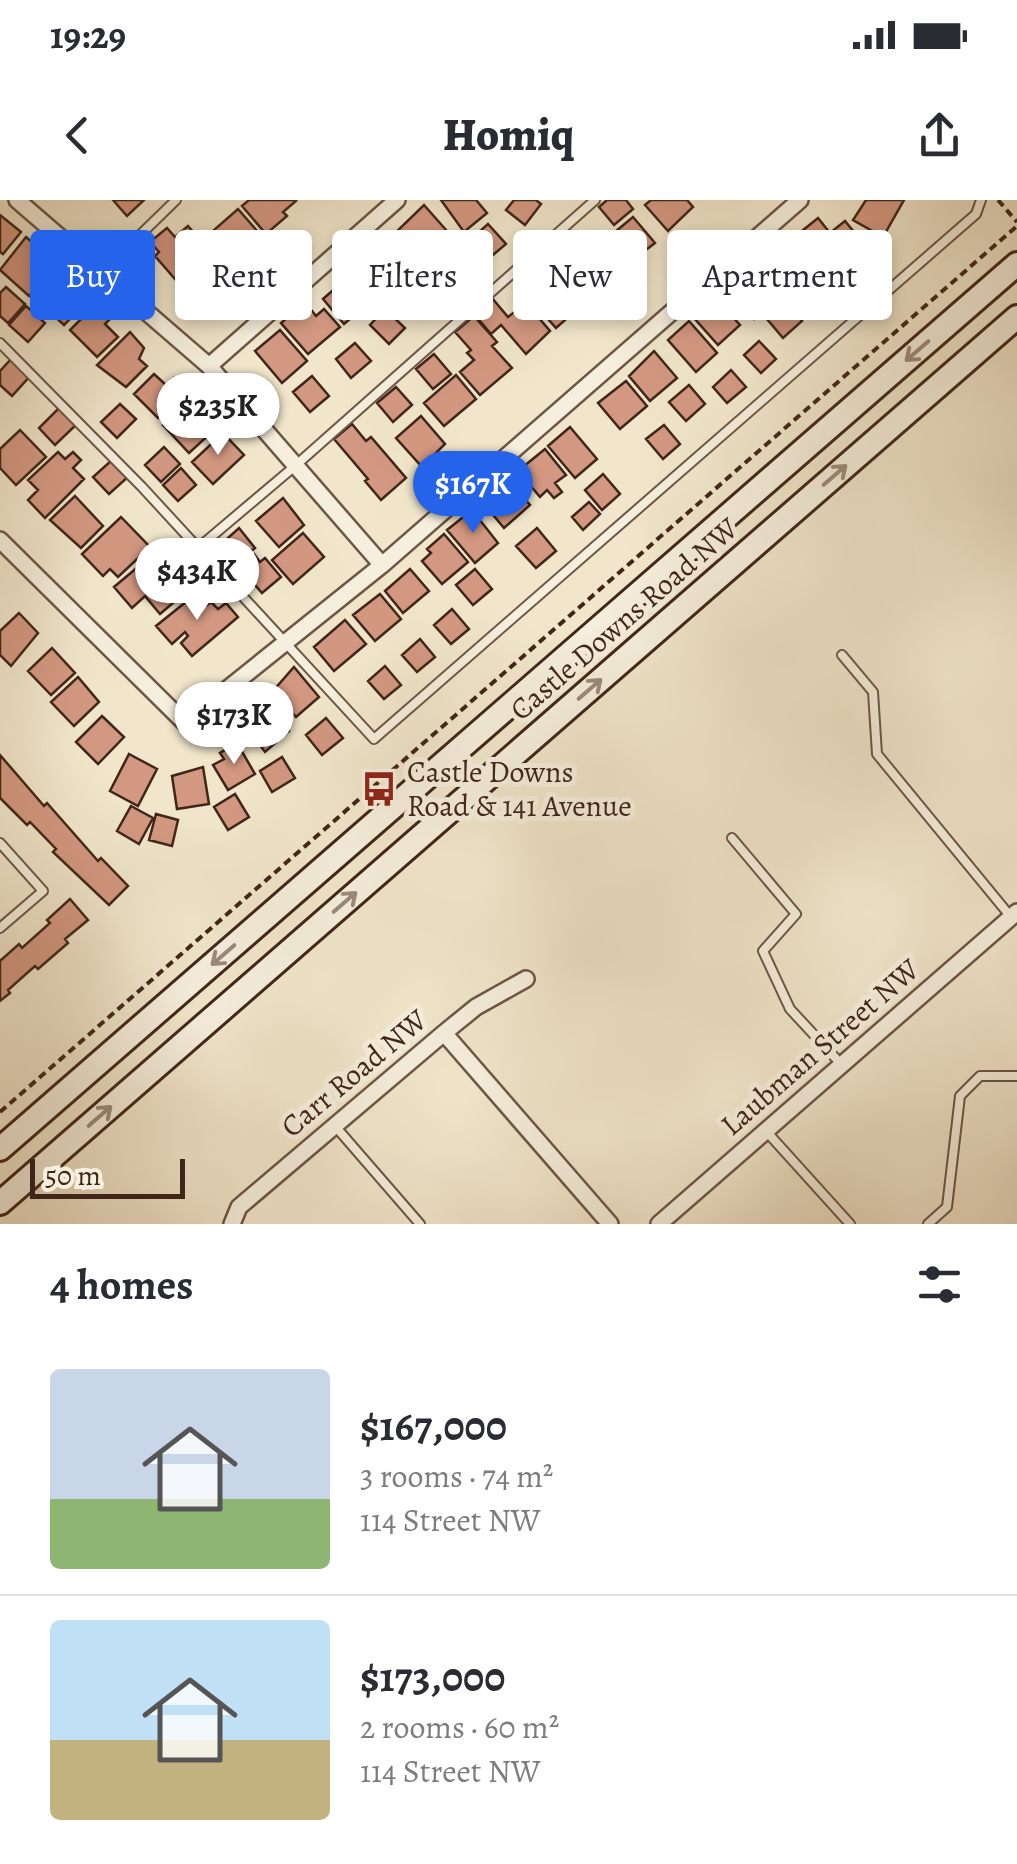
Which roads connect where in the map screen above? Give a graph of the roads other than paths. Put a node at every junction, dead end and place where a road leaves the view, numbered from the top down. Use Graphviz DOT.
graph roads {
  1 [pos="17,200"];
  2 [pos="176,200"];
  3 [pos="398,200"];
  4 [pos="596,200"];
  5 [pos="800,200"];
  6 [pos="981,200"];
  7 [pos="52,230"];
  8 [pos="145,230"];
  9 [pos="1017,264"];
  10 [pos="1017,316"];
  11 [pos="155,320"];
  12 [pos="0,344"];
  13 [pos="209,366"];
  14 [pos="295,466"];
  15 [pos="0,540"];
  16 [pos="198,548"];
  17 [pos="382,565"];
  18 [pos="284,644"];
  19 [pos="842,655"];
  20 [pos="732,838"];
  21 [pos="0,843"];
  22 [pos="1014,914"];
  23 [pos="0,928"];
  24 [pos="526,979"];
  25 [pos="444,1033"];
  26 [pos="842,1064"];
  27 [pos="1017,1076"];
  28 [pos="335,1126"];
  29 [pos="766,1130"];
  30 [pos="0,1148"];
  31 [pos="0,1203"];
  32 [pos="232,1224"];
  33 [pos="420,1224"];
  34 [pos="610,1224"];
  35 [pos="658,1224"];
  36 [pos="850,1224"];
  37 [pos="928,1224"];
  1 -- 7 [label="street"];
  2 -- 8 [label="lane"];
  3 -- 13 [label="street"];
  4 -- 14 [label="lane"];
  5 -- 17 [label="street"];
  6 -- 18 [label="lane"];
  9 -- 30 [label="main road, Castle Downs Road NW, one-way"];
  31 -- 10 [label="main road, Castle Downs Road NW, one-way"];
  11 -- 13 [label="street"];
  12 -- 16 [label="lane"];
  13 -- 14 [label="street"];
  14 -- 16 [label="lane"];
  14 -- 17 [label="street"];
  15 -- 18 [label="street"];
  16 -- 18 [label="lane"];
  17 -- 18 [label="street"];
  19 -- 22 [label="lane"];
  20 -- 26 [label="lane"];
  21 -- 23 [label="lane"];
  22 -- 26 [label="street, Laubman Street NW"];
  24 -- 25 [label="street, Carr Road NW"];
  25 -- 28 [label="street, Carr Road NW"];
  25 -- 34 [label="street"];
  26 -- 29 [label="street, Laubman Street NW"];
  27 -- 37 [label="lane"];
  28 -- 32 [label="street, Carr Road NW"];
  28 -- 33 [label="lane"];
  29 -- 35 [label="street, Laubman Street NW"];
  29 -- 36 [label="lane"];
}
